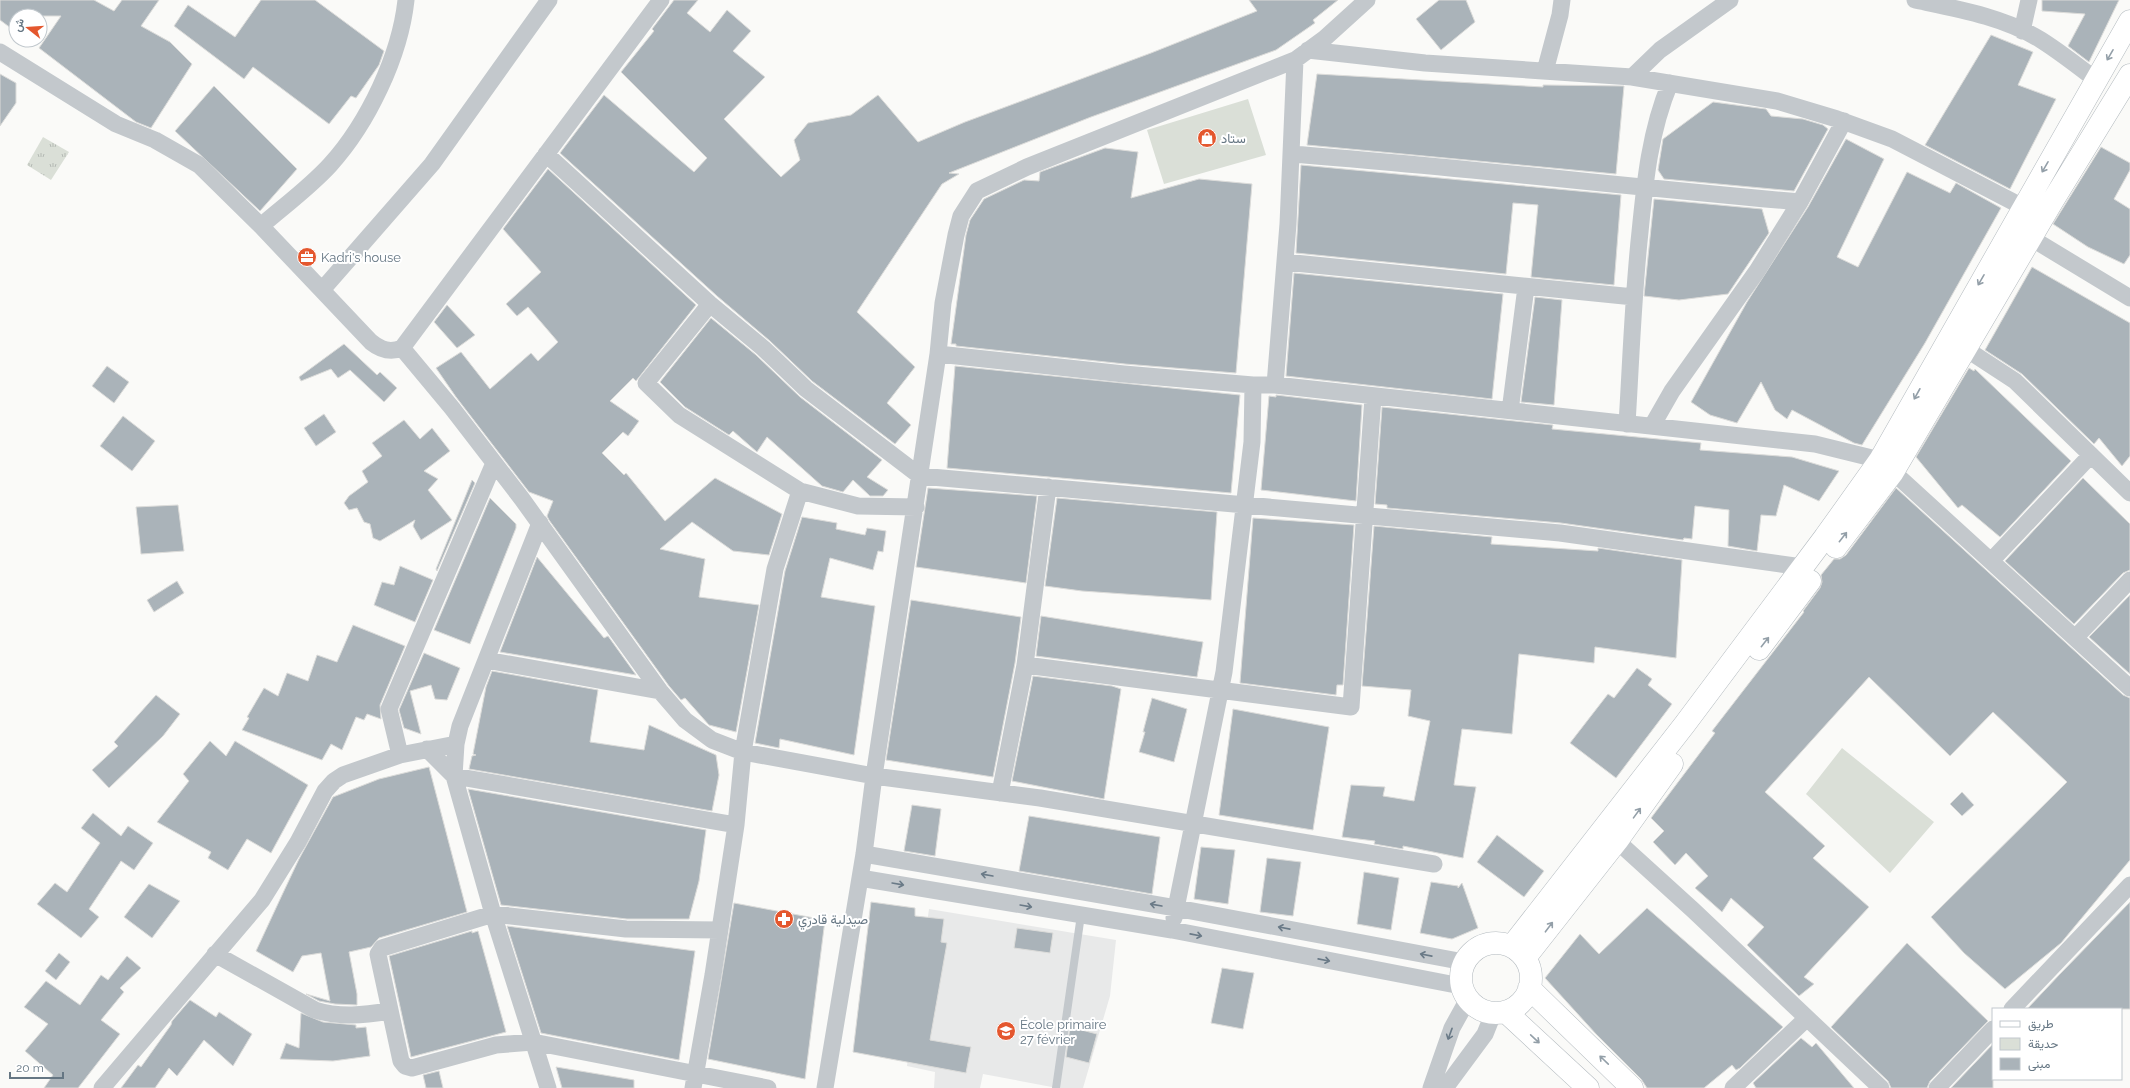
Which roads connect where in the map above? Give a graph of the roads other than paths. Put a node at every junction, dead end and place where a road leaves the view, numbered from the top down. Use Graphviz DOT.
graph roads {
  1 [pos="406,0"];
  2 [pos="549,0"];
  3 [pos="661,0"];
  4 [pos="1366,0"];
  5 [pos="1562,0"];
  6 [pos="1730,0"];
  7 [pos="1915,0"];
  8 [pos="2029,0"];
  9 [pos="2130,21"];
  10 [pos="2022,31"];
  11 [pos="0,52"];
  12 [pos="1302,55"];
  13 [pos="1545,71"];
  14 [pos="2130,74"];
  15 [pos="1632,78"];
  16 [pos="2096,80"];
  17 [pos="1670,83"];
  18 [pos="1844,121"];
  19 [pos="546,154"];
  20 [pos="1291,154"];
  21 [pos="1644,187"];
  22 [pos="1800,202"];
  23 [pos="2023,207"];
  24 [pos="261,226"];
  25 [pos="2031,238"];
  26 [pos="1284,262"];
  27 [pos="1526,287"];
  28 [pos="322,290"];
  29 [pos="1634,297"];
  30 [pos="2130,298"];
  31 [pos="710,304"];
  32 [pos="402,348"];
  33 [pos="1966,349"];
  34 [pos="938,354"];
  35 [pos="1253,385"];
  36 [pos="1275,385"];
  37 [pos="1373,397"];
  38 [pos="1510,411"];
  39 [pos="1627,424"];
  40 [pos="1652,426"];
  41 [pos="2091,455"];
  42 [pos="494,463"];
  43 [pos="1887,466"];
  44 [pos="920,476"];
  45 [pos="1048,487"];
  46 [pos="800,491"];
  47 [pos="2130,493"];
  48 [pos="1246,504"];
  49 [pos="916,507"];
  50 [pos="1365,515"];
  51 [pos="540,523"];
  52 [pos="1991,561"];
  53 [pos="1802,567"];
  54 [pos="2130,580"];
  55 [pos="2075,638"];
  56 [pos="486,660"];
  57 [pos="1025,664"];
  58 [pos="2130,688"];
  59 [pos="660,691"];
  60 [pos="1220,691"];
  61 [pos="456,744"];
  62 [pos="427,749"];
  63 [pos="742,752"];
  64 [pos="400,755"];
  65 [pos="454,776"];
  66 [pos="874,776"];
  67 [pos="1000,793"];
  68 [pos="1193,824"];
  69 [pos="736,825"];
  70 [pos="1617,841"];
  71 [pos="864,854"];
  72 [pos="1434,864"];
  73 [pos="860,878"];
  74 [pos="2130,885"];
  75 [pos="1176,908"];
  76 [pos="493,914"];
  77 [pos="1081,915"];
  78 [pos="720,930"];
  79 [pos="1172,930"];
  80 [pos="1519,952"];
  81 [pos="215,954"];
  82 [pos="1464,962"];
  83 [pos="1529,988"];
  84 [pos="1464,992"];
  85 [pos="2013,1008"];
  86 [pos="390,1011"];
  87 [pos="1500,1013"];
  88 [pos="1807,1018"];
  89 [pos="1992,1030"];
  90 [pos="533,1042"];
  91 [pos="694,1081"];
  92 [pos="102,1088"];
  93 [pos="548,1088"];
  94 [pos="768,1088"];
  95 [pos="825,1088"];
  96 [pos="1056,1088"];
  97 [pos="1431,1088"];
  98 [pos="1445,1088"];
  99 [pos="1588,1088"];
  100 [pos="1632,1088"];
  101 [pos="1733,1088"];
  102 [pos="1881,1088"];
  103 [pos="1938,1088"];
  1 -- 24 [label="street"];
  2 -- 28 [label="street"];
  3 -- 19 [label="street"];
  4 -- 12 [label="street"];
  5 -- 13 [label="street"];
  6 -- 15 [label="street"];
  7 -- 10 [label="street"];
  8 -- 10 [label="street"];
  9 -- 16 [label="street, one-way"];
  10 -- 16 [label="street"];
  11 -- 24 [label="street"];
  12 -- 13 [label="street"];
  12 -- 20 [label="street"];
  12 -- 34 [label="street"];
  13 -- 15 [label="street"];
  14 -- 25 [label="street"];
  15 -- 17 [label="street"];
  16 -- 23 [label="street, one-way"];
  17 -- 18 [label="street"];
  17 -- 21 [label="street"];
  18 -- 22 [label="street"];
  18 -- 23 [label="street"];
  19 -- 31 [label="street"];
  19 -- 32 [label="street"];
  20 -- 21 [label="street"];
  20 -- 26 [label="street"];
  21 -- 22 [label="street"];
  21 -- 29 [label="street"];
  22 -- 40 [label="street"];
  23 -- 43 [label="street, one-way"];
  24 -- 28 [label="street"];
  25 -- 30 [label="street"];
  25 -- 33 [label="street"];
  26 -- 27 [label="street"];
  26 -- 36 [label="street"];
  27 -- 29 [label="street"];
  27 -- 38 [label="street"];
  28 -- 32 [label="street"];
  29 -- 39 [label="street"];
  31 -- 44 [label="street"];
  31 -- 46 [label="street"];
  32 -- 42 [label="street"];
  33 -- 41 [label="street"];
  33 -- 43 [label="street"];
  34 -- 35 [label="street"];
  34 -- 44 [label="street"];
  35 -- 36 [label="street"];
  35 -- 48 [label="street"];
  36 -- 37 [label="street"];
  37 -- 38 [label="street"];
  37 -- 50 [label="street"];
  38 -- 39 [label="street"];
  39 -- 40 [label="street"];
  40 -- 43 [label="street"];
  41 -- 47 [label="street"];
  41 -- 52 [label="street"];
  42 -- 51 [label="street"];
  42 -- 64 [label="street"];
  43 -- 52 [label="street"];
  43 -- 53 [label="street"];
  70 -- 43 [label="street, one-way"];
  44 -- 45 [label="street"];
  44 -- 49 [label="street"];
  45 -- 48 [label="street"];
  45 -- 57 [label="street"];
  46 -- 49 [label="street"];
  46 -- 63 [label="street"];
  48 -- 50 [label="street"];
  48 -- 60 [label="street"];
  49 -- 66 [label="street"];
  50 -- 53 [label="street"];
  50 -- 60 [label="street"];
  51 -- 56 [label="street"];
  51 -- 59 [label="street"];
  52 -- 55 [label="street"];
  53 -- 80 [label="street"];
  54 -- 55 [label="street"];
  55 -- 58 [label="street"];
  56 -- 59 [label="street"];
  56 -- 61 [label="street"];
  57 -- 60 [label="street"];
  57 -- 67 [label="street"];
  59 -- 63 [label="street"];
  60 -- 68 [label="street"];
  61 -- 62 [label="street"];
  61 -- 65 [label="street"];
  62 -- 64 [label="street"];
  62 -- 65 [label="street"];
  63 -- 66 [label="street"];
  63 -- 69 [label="street"];
  64 -- 81 [label="street"];
  65 -- 69 [label="street"];
  65 -- 76 [label="street"];
  66 -- 67 [label="street"];
  66 -- 71 [label="street"];
  67 -- 68 [label="street"];
  68 -- 72 [label="street"];
  68 -- 75 [label="street"];
  69 -- 78 [label="street"];
  80 -- 70 [label="street, one-way"];
  70 -- 88 [label="street"];
  71 -- 73 [label="street"];
  75 -- 71 [label="street, one-way"];
  73 -- 77 [label="street, one-way"];
  73 -- 95 [label="street"];
  74 -- 85 [label="street"];
  75 -- 79 [label="street"];
  82 -- 75 [label="street, one-way"];
  76 -- 78 [label="street"];
  76 -- 86 [label="street"];
  76 -- 90 [label="street"];
  77 -- 79 [label="street"];
  77 -- 96 [label="lane"];
  78 -- 91 [label="street"];
  79 -- 84 [label="street, one-way"];
  80 -- 82 [label="street"];
  80 -- 83 [label="street"];
  81 -- 86 [label="street"];
  81 -- 92 [label="street"];
  82 -- 84 [label="street"];
  83 -- 87 [label="street"];
  100 -- 83 [label="street, one-way"];
  84 -- 87 [label="street"];
  84 -- 97 [label="street, one-way"];
  86 -- 90 [label="street"];
  87 -- 98 [label="street"];
  87 -- 99 [label="street, one-way"];
  88 -- 101 [label="street"];
  88 -- 102 [label="street"];
  89 -- 103 [label="street"];
  90 -- 91 [label="street"];
  90 -- 93 [label="street"];
  91 -- 94 [label="street"];
}
